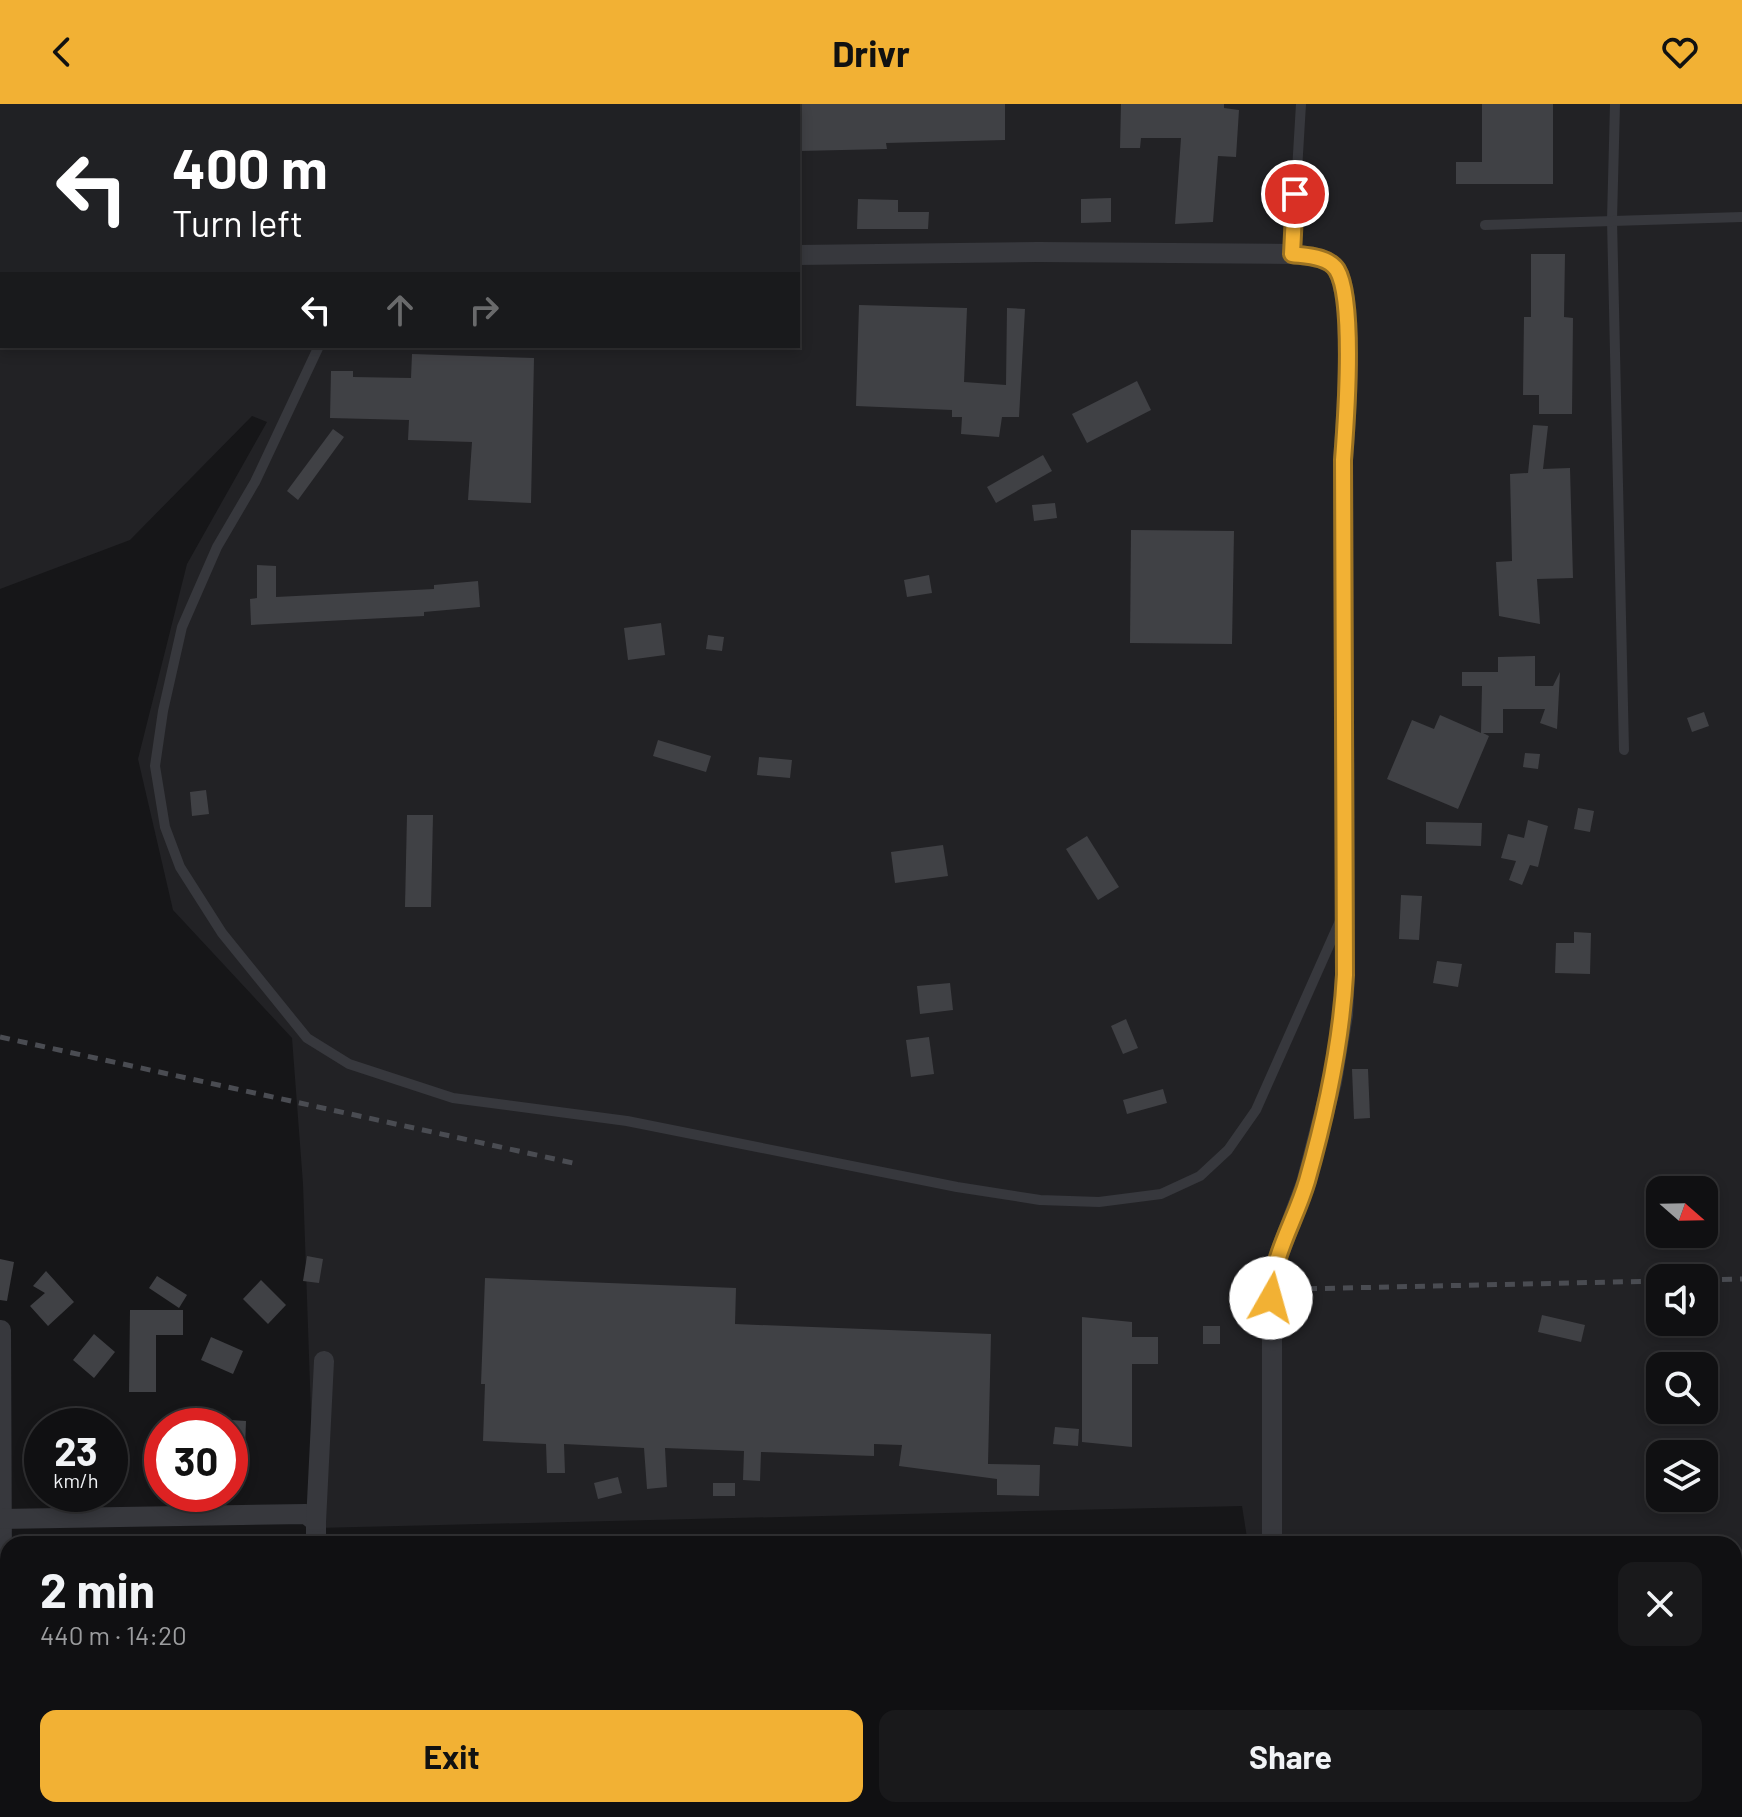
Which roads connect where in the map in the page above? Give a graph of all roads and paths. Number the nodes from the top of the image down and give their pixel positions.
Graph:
1 (1301, 104) edge
2 (1615, 104) edge
3 (1742, 217) edge
4 (1612, 220) junction
5 (1485, 225) dead end
6 (1292, 254) junction
7 (800, 255) edge
8 (318, 348) edge
9 (1624, 750) dead end
10 (1347, 904) junction
11 (1, 1330) edge
12 (324, 1361) dead end
13 (0, 1519) edge
14 (316, 1522) junction
15 (316, 1536) edge
16 (1272, 1536) edge

1 - 6 lane
2 - 4 lane
3 - 4 lane
4 - 5 lane
4 - 9 lane
6 - 7 street
6 - 10 street
8 - 10 lane
10 - 16 street
11 - 13 street
12 - 14 street
13 - 14 street
14 - 15 street

